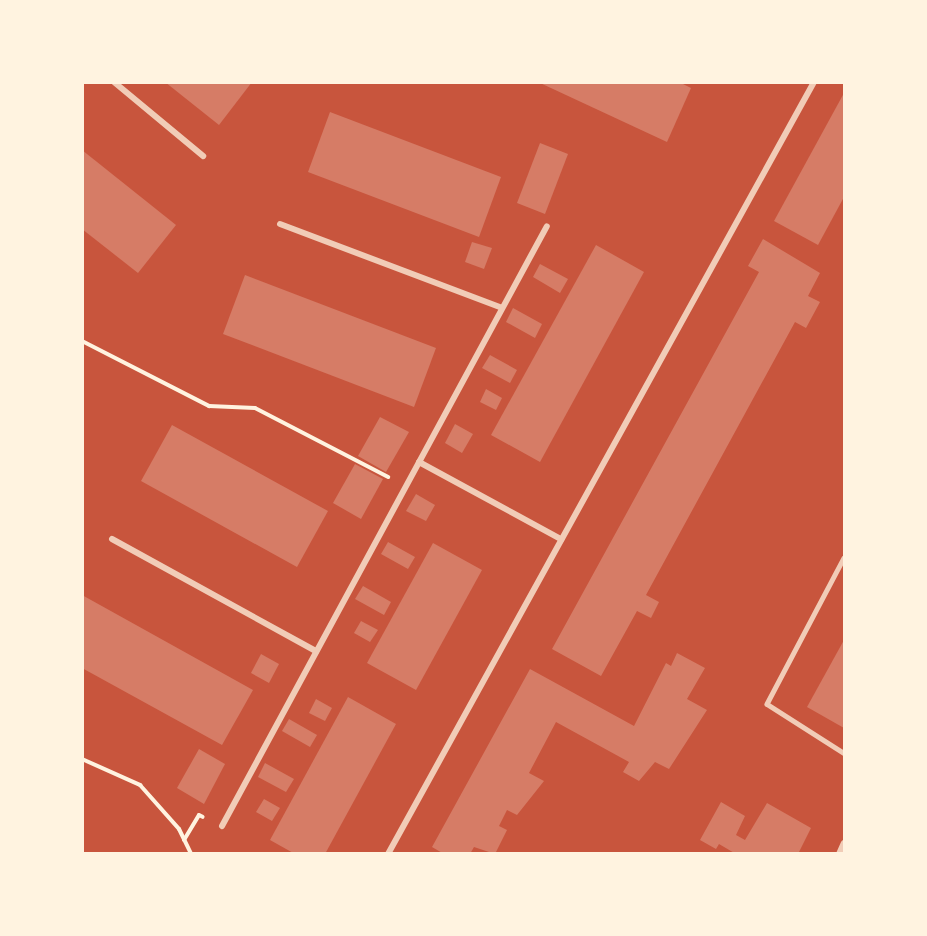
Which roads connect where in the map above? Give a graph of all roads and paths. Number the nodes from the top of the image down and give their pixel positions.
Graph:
1 (114, 82) edge
2 (814, 82) edge
3 (203, 156) dead end
4 (280, 224) dead end
5 (547, 226) dead end
6 (502, 308) junction
7 (82, 341) edge
8 (419, 462) junction
9 (405, 487) junction
10 (112, 539) dead end
11 (561, 539) junction
12 (844, 558) edge
13 (316, 651) junction
14 (844, 753) edge
15 (82, 759) edge
16 (222, 826) dead end
17 (844, 843) edge
18 (191, 854) edge
19 (388, 854) edge
20 (839, 854) edge

1 - 3 street
2 - 11 street
4 - 6 street
5 - 6 street
6 - 8 street
7 - 9 path
8 - 9 street
8 - 11 street
9 - 13 street
10 - 13 street
11 - 19 street
12 - 14 lane
13 - 16 street
15 - 18 path
17 - 20 street

